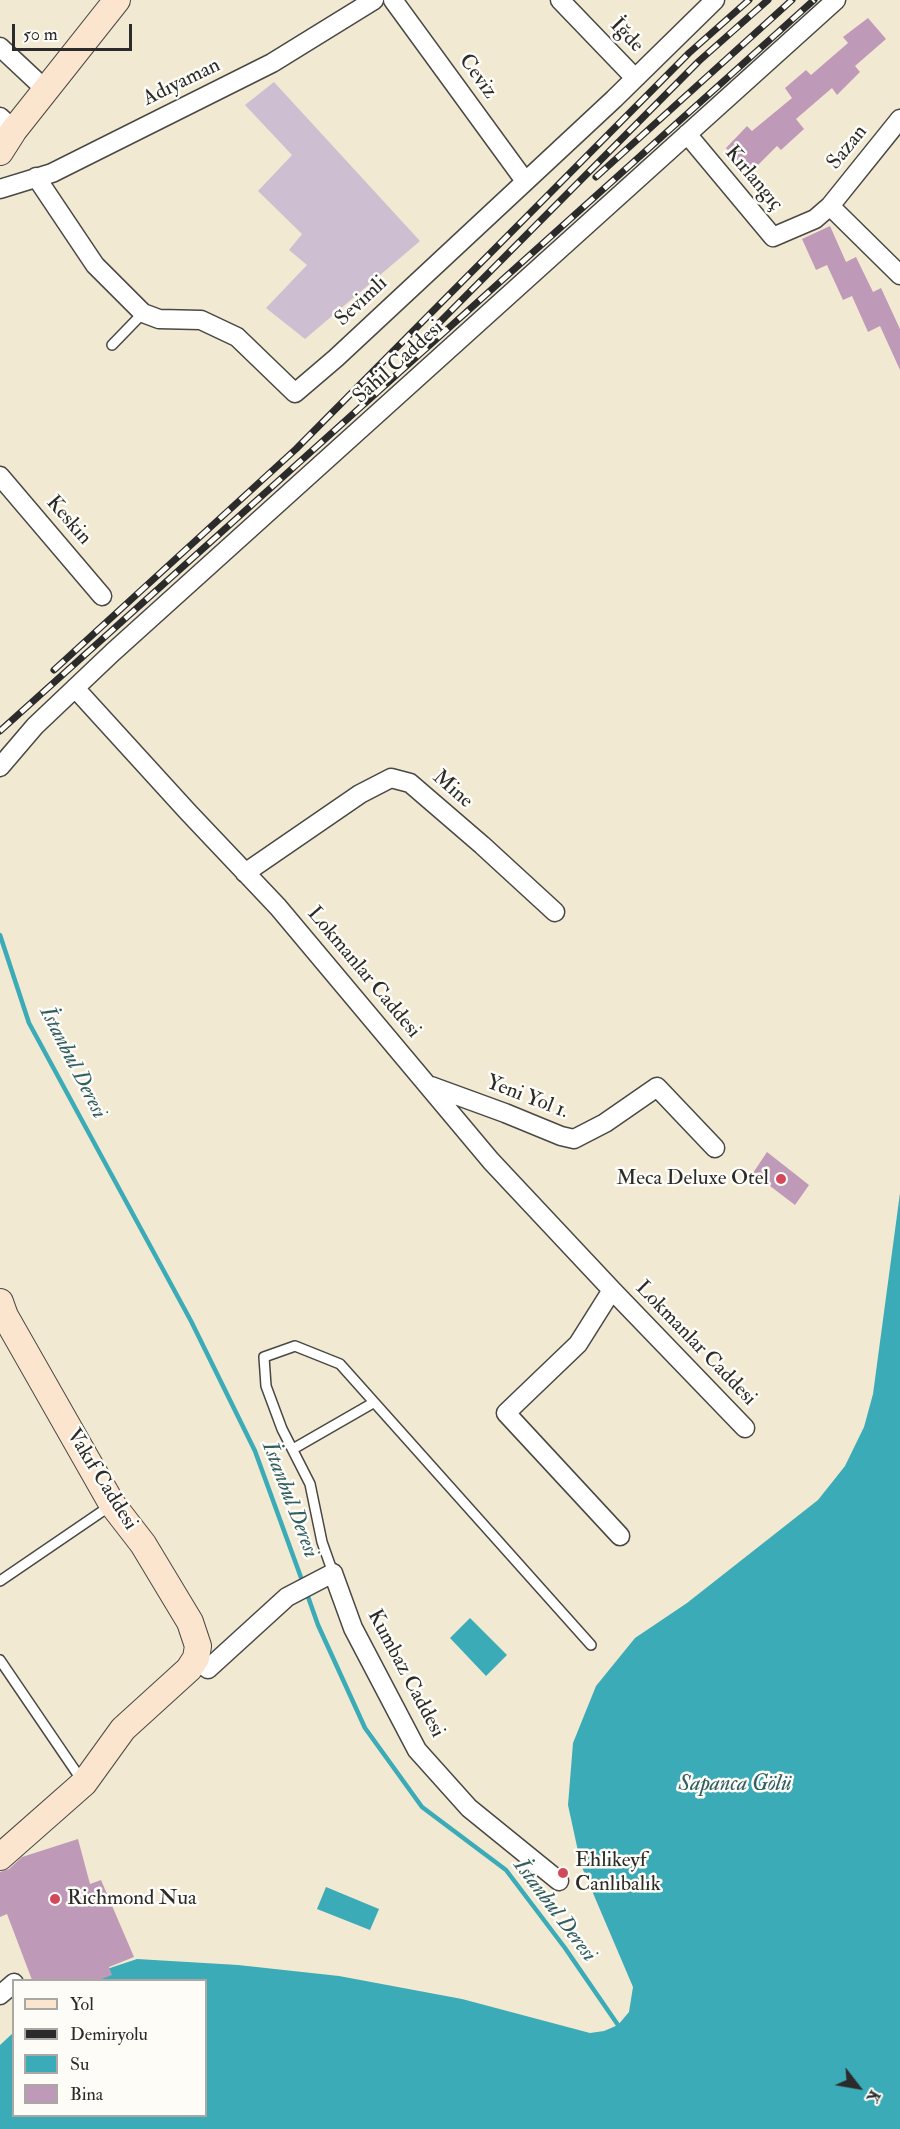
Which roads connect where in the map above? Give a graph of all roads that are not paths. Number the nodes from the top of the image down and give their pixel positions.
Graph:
1 (117, 0) edge
2 (374, 0) edge
3 (393, 0) edge
4 (560, 0) edge
5 (715, 0) edge
6 (836, 0) edge
7 (0, 47) edge
8 (635, 78) junction
9 (45, 90) junction
10 (900, 119) edge
11 (7, 123) edge
12 (687, 134) junction
13 (0, 152) edge
14 (36, 177) junction
15 (525, 181) junction
16 (0, 189) edge
17 (830, 206) junction
18 (900, 275) edge
19 (143, 313) junction
20 (112, 345) dead end
21 (0, 476) edge
22 (102, 596) dead end
23 (75, 688) junction
24 (0, 767) edge
25 (245, 873) junction
26 (555, 912) dead end
27 (429, 1086) junction
28 (715, 1148) dead end
29 (612, 1290) junction
30 (0, 1302) edge
31 (373, 1402) junction
32 (745, 1428) dead end
33 (293, 1449) junction
34 (112, 1504) junction
35 (620, 1536) dead end
36 (333, 1573) junction
37 (0, 1581) edge
38 (591, 1645) dead end
39 (196, 1658) junction
40 (0, 1660) edge
41 (84, 1783) junction
42 (0, 1857) edge
43 (558, 1881) dead end
44 (12, 1984) edge
45 (0, 1995) edge

1 - 9 street
2 - 14 street, Adıyaman
3 - 15 street, Ceviz
4 - 8 street, İğde
5 - 8 street, Sevimli
6 - 12 street, Sahil Caddesi
7 - 9 street
8 - 15 street, Sevimli
9 - 11 street
10 - 17 street, Sazan
11 - 13 street
12 - 17 street, Kırlangıç
12 - 23 street, Sahil Caddesi
14 - 16 street, Adıyaman
14 - 19 street
15 - 19 street, Sevimli
17 - 18 street
19 - 20 lane
21 - 22 street, Keskin
23 - 24 street, Sahil Caddesi
23 - 25 street, Lokmanlar Caddesi
25 - 26 street, Mine
25 - 27 street, Lokmanlar Caddesi
27 - 28 street, Yeni Yol 1.
27 - 29 street, Lokmanlar Caddesi
29 - 32 street, Lokmanlar Caddesi
29 - 35 street, Lokmanlar Caddesi
30 - 34 street, Vakıf Caddesi
31 - 33 lane
31 - 33 lane
31 - 38 lane
33 - 36 lane
34 - 37 lane
34 - 39 street, Vakıf Caddesi
36 - 39 street
36 - 43 street, Kumbaz Caddesi
39 - 41 street
40 - 41 lane
41 - 42 street
44 - 45 street

